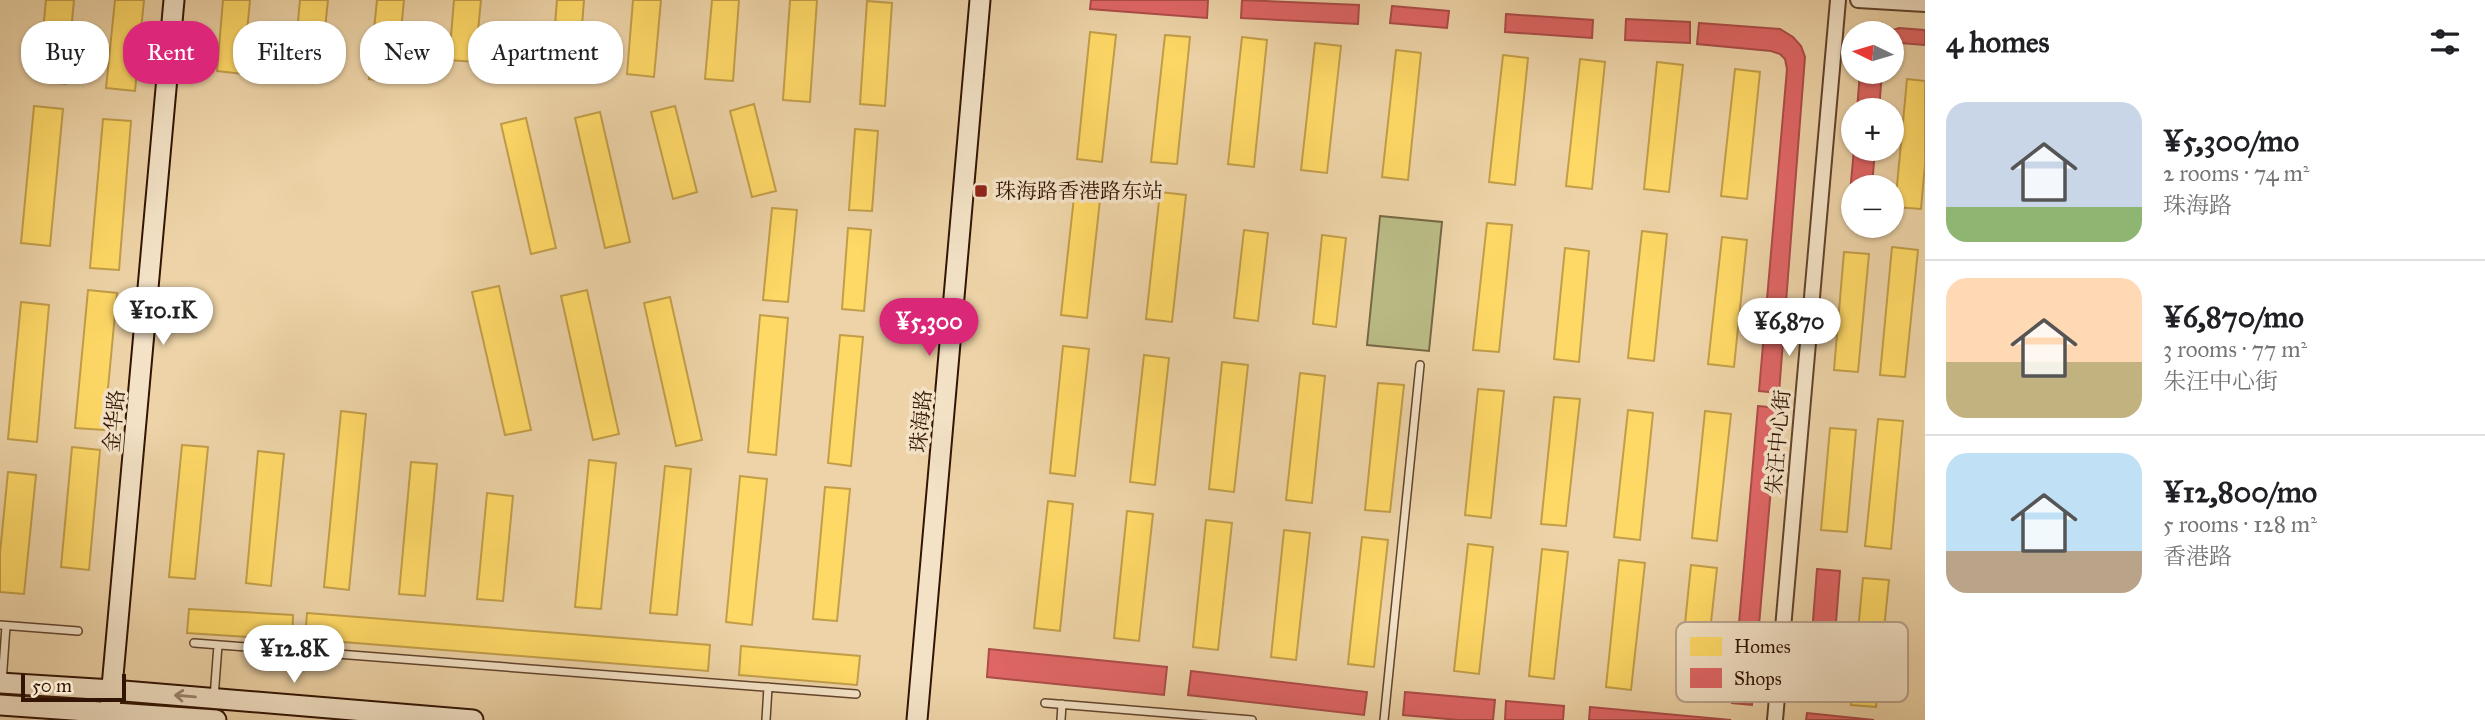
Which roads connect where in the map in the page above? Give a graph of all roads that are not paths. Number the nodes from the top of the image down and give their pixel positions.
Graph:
1 (174, 0) edge
2 (980, 0) edge
3 (1838, 0) edge
4 (1858, 0) edge
5 (1925, 4) edge
6 (1420, 365) dead end
7 (1784, 622) edge
8 (3, 625) edge
9 (78, 631) dead end
10 (194, 643) dead end
11 (218, 645) junction
12 (1, 683) edge
13 (768, 687) junction
14 (112, 690) junction
15 (856, 694) dead end
16 (214, 699) junction
17 (1777, 702) edge
18 (1045, 703) dead end
19 (1062, 704) junction
20 (0, 705) edge
21 (110, 716) edge
22 (216, 720) edge
23 (472, 720) edge
24 (766, 720) edge
25 (917, 720) edge
26 (1061, 720) edge
27 (1252, 720) edge
28 (1384, 720) edge
29 (1775, 720) edge

1 - 14 main road, 金华路
2 - 25 main road, 珠海路
3 - 7 street, 朱汪中心街
4 - 5 street
6 - 28 lane
8 - 9 lane
8 - 12 lane
10 - 11 lane
11 - 13 lane
11 - 16 lane
12 - 14 main road
13 - 15 lane
13 - 24 lane
16 -> 14 main road
14 - 21 main road, 金华路
16 - 23 main road
17 - 29 street, 朱汪中心街
18 - 19 lane
19 - 26 lane
19 - 27 lane
20 - 21 main road
21 - 22 main road

